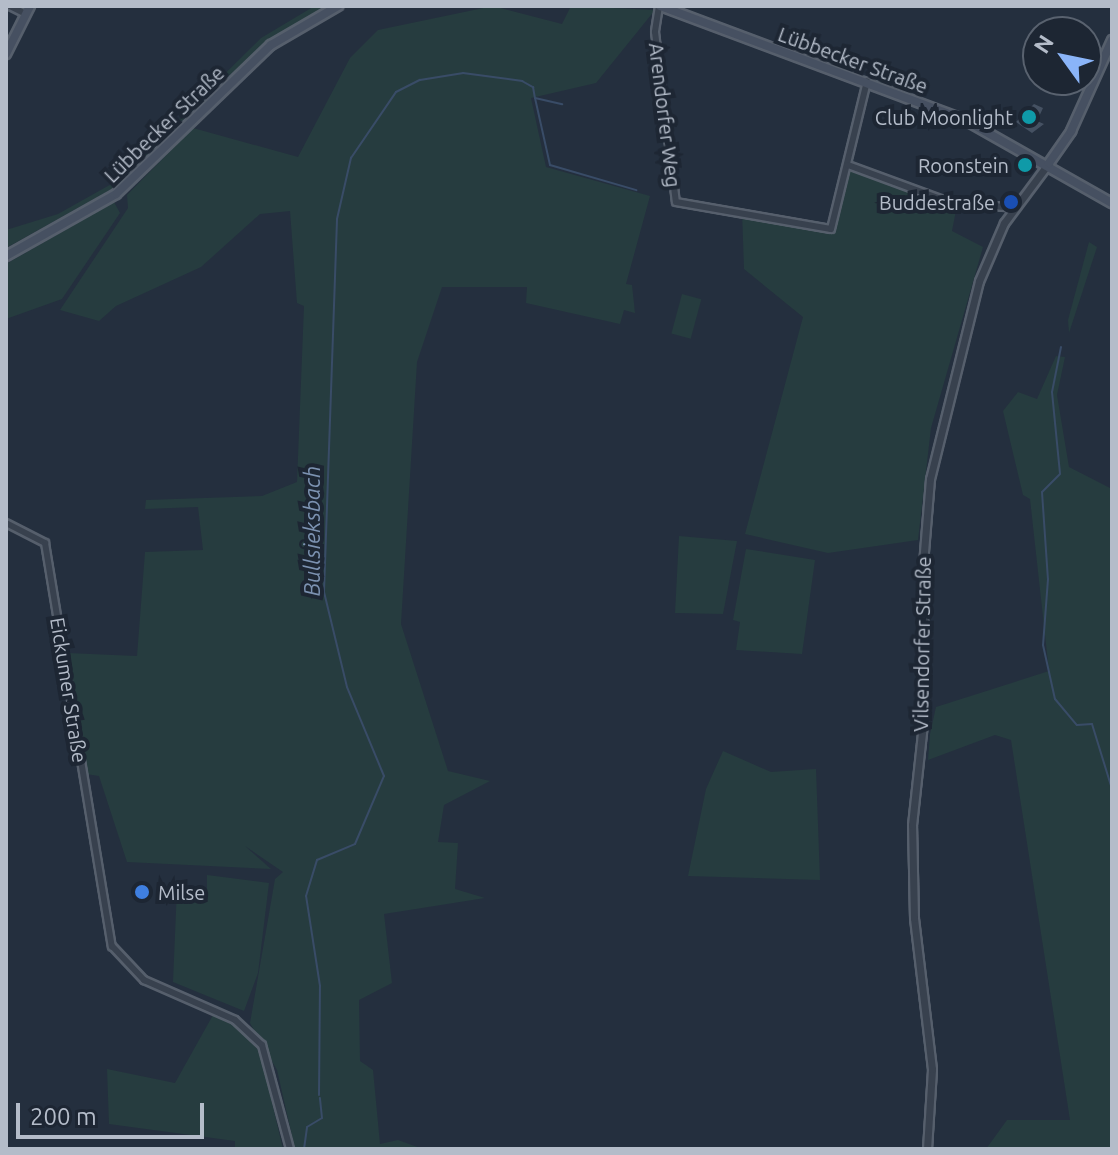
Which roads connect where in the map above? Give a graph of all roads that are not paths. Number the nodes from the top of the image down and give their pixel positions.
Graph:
1 (10, 6) edge
2 (338, 6) edge
3 (660, 6) edge
4 (28, 10) edge
5 (1112, 40) edge
6 (6, 54) edge
7 (867, 81) junction
8 (1049, 163) junction
9 (848, 165) junction
10 (1112, 203) edge
11 (1014, 208) junction
12 (6, 256) edge
13 (6, 523) edge
14 (290, 1149) edge
15 (927, 1149) edge

1 - 4 street
2 - 12 main road, Lübbecker Straße
3 - 7 main road, Lübbecker Straße
3 - 9 street, Arendorfer Weg
4 - 6 main road
5 - 8 main road
7 - 8 main road, Lübbecker Straße
7 - 9 street, Arendorfer Weg
8 - 10 main road, Lübbecker Straße
8 - 11 street, Vilsendorfer Straße
9 - 11 street
11 - 15 street, Vilsendorfer Straße
13 - 14 street, Eickumer Straße

